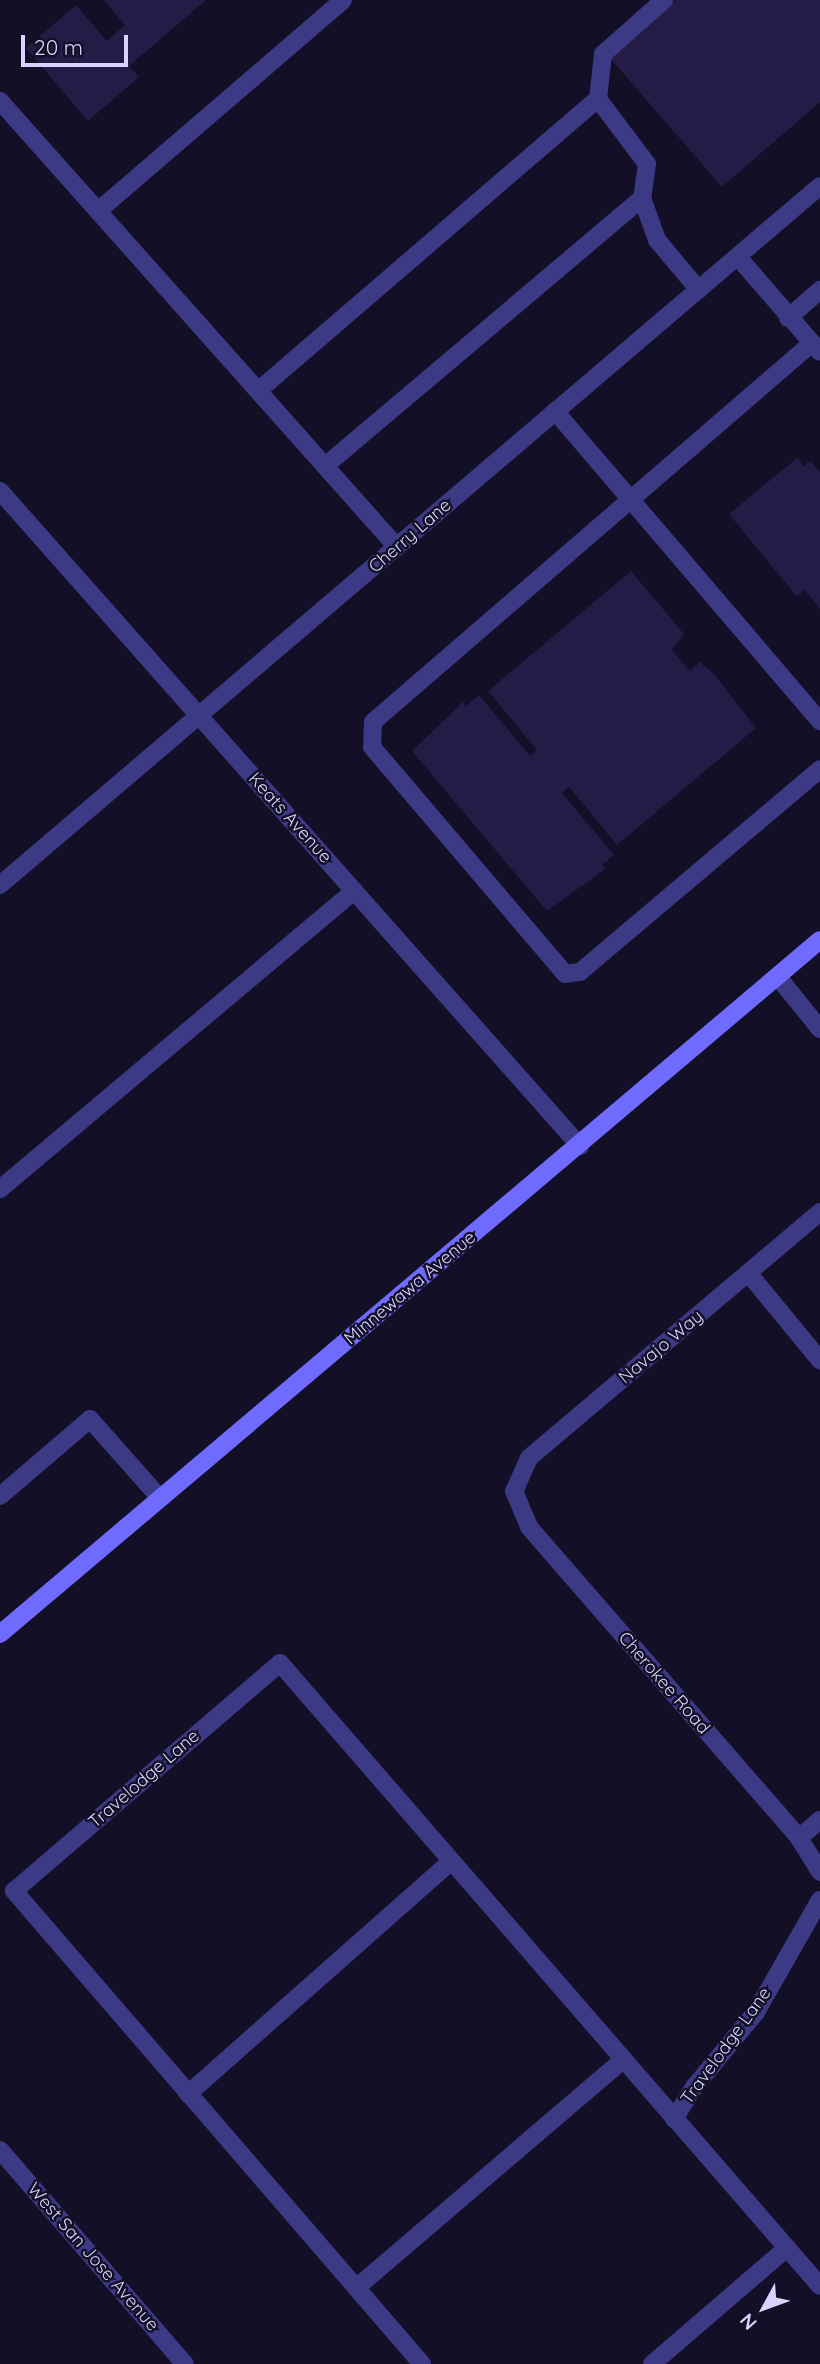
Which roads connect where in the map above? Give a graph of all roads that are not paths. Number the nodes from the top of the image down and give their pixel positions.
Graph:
1 (344, 0) edge
2 (664, 0) edge
3 (598, 99) junction
4 (0, 101) edge
5 (820, 186) edge
6 (642, 198) junction
7 (98, 211) junction
8 (738, 257) junction
9 (699, 290) junction
10 (820, 290) edge
11 (788, 318) junction
12 (816, 348) edge
13 (258, 391) junction
14 (555, 411) junction
15 (325, 466) junction
16 (0, 491) edge
17 (634, 498) junction
18 (397, 547) junction
19 (199, 716) junction
20 (820, 720) edge
21 (820, 769) edge
22 (0, 885) edge
23 (354, 891) junction
24 (820, 940) edge
25 (778, 977) junction
26 (820, 1029) edge
27 (580, 1146) junction
28 (0, 1189) edge
29 (820, 1212) edge
30 (749, 1274) junction
31 (820, 1360) edge
32 (514, 1491) joint
33 (0, 1496) edge
34 (160, 1498) junction
35 (0, 1634) edge
36 (820, 1820) edge
37 (799, 1838) junction
38 (450, 1861) junction
39 (820, 1872) edge
40 (820, 1900) edge
41 (622, 2061) junction
42 (188, 2094) junction
43 (674, 2119) junction
44 (0, 2150) edge
45 (787, 2248) junction
46 (820, 2286) edge
47 (356, 2288) junction
48 (186, 2364) edge
49 (422, 2364) edge
50 (652, 2364) edge

1 - 7 street
2 - 3 street
3 - 6 street
3 - 13 street
4 - 7 street
5 - 8 street, Cherry Lane
6 - 9 street
6 - 15 street
7 - 13 street
8 - 9 street, Cherry Lane
8 - 11 street
9 - 14 street, Cherry Lane
10 - 11 street
11 - 12 street
12 - 17 street
13 - 15 street
14 - 17 street
14 - 18 street, Cherry Lane
15 - 18 street
16 - 19 street, Keats Avenue
17 - 20 street
17 - 21 street
18 - 19 street, Cherry Lane
19 - 22 street, Cherry Lane
19 - 23 street, Keats Avenue
23 - 27 street, Keats Avenue
23 - 28 street
24 - 25 main road, Minnewawa Avenue
25 - 26 street
25 - 27 main road, Minnewawa Avenue
27 - 34 main road, Minnewawa Avenue
29 - 30 street, Navajo Way
30 - 31 street
30 - 32 street, Navajo Way
32 - 37 street, Cherokee Road
33 - 34 street
34 - 35 main road, Minnewawa Avenue
36 - 37 street
37 - 39 street, Cherokee Road
38 - 41 street, Travelodge Lane
38 - 42 street
38 - 42 street, Travelodge Lane
40 - 43 street, Travelodge Lane
41 - 43 street, Travelodge Lane
41 - 47 street
42 - 47 street, Travelodge Lane
43 - 45 street, Travelodge Lane
44 - 48 street, West San Jose Avenue
45 - 46 street, Travelodge Lane
45 - 50 street
47 - 49 street, Travelodge Lane

